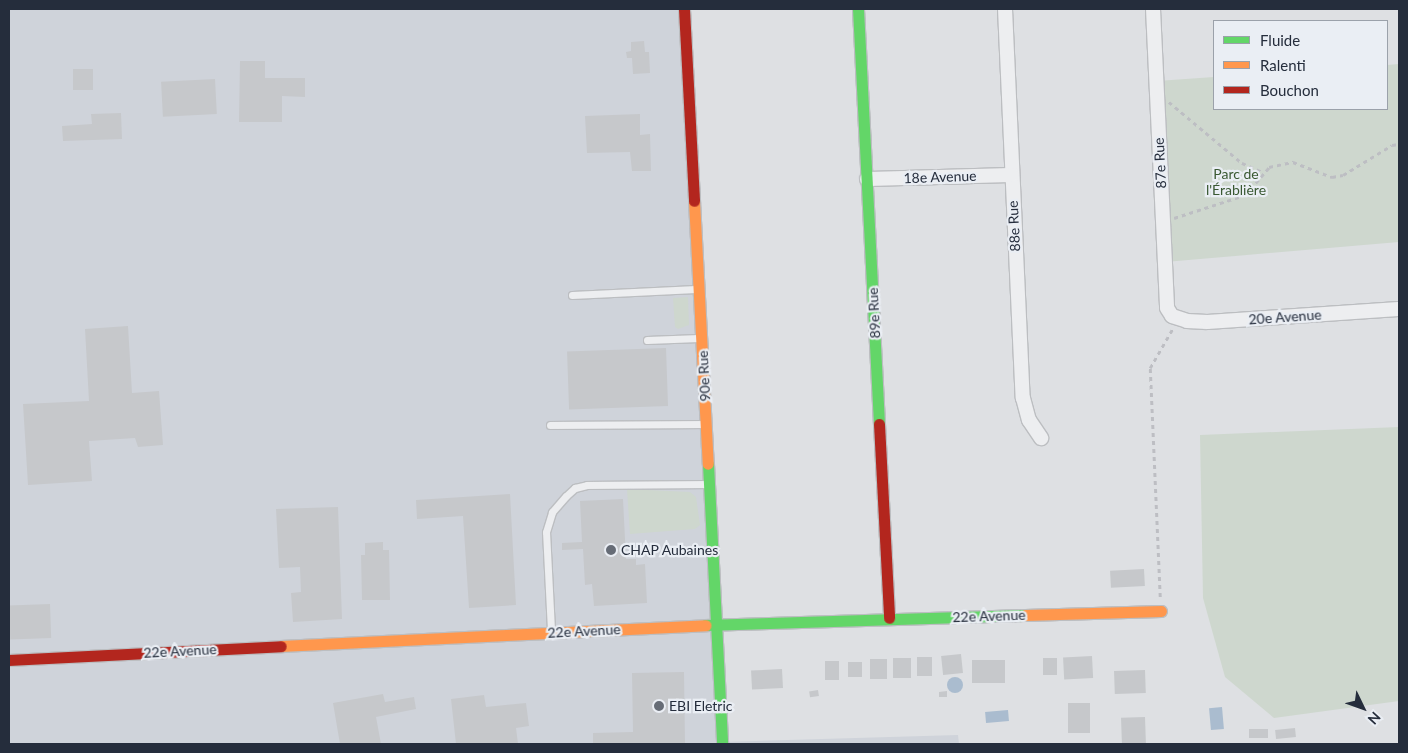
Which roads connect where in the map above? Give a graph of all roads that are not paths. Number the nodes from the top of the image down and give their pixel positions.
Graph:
1 (684, 9) edge
2 (858, 9) edge
3 (1005, 9) edge
4 (1153, 9) edge
5 (1012, 175) junction
6 (868, 180) junction
7 (699, 289) junction
8 (572, 295) dead end
9 (1399, 309) edge
10 (1175, 317) joint
11 (702, 338) junction
12 (647, 340) dead end
13 (706, 424) junction
14 (550, 425) dead end
15 (1041, 438) dead end
16 (710, 484) junction
17 (1160, 611) road end
18 (889, 618) junction
19 (717, 624) junction
20 (552, 633) junction
21 (9, 660) edge
22 (722, 744) edge

1 - 7 street, 90e Rue
2 - 6 street, 89e Rue
3 - 5 street, 88e Rue
4 - 10 street, 87e Rue
5 - 6 street, 18e Avenue
5 - 15 street, 88e Rue
6 - 18 street, 89e Rue
7 - 8 lane
7 - 11 street, 90e Rue
9 - 10 street, 20e Avenue
11 - 12 lane
11 - 13 street, 90e Rue
13 - 14 lane
13 - 16 street, 90e Rue
16 - 19 street, 90e Rue
16 - 20 lane
17 - 18 street, 22e Avenue
18 - 19 street, 22e Avenue
19 - 20 street, 22e Avenue
19 - 22 street, 90e Rue
20 - 21 street, 22e Avenue

